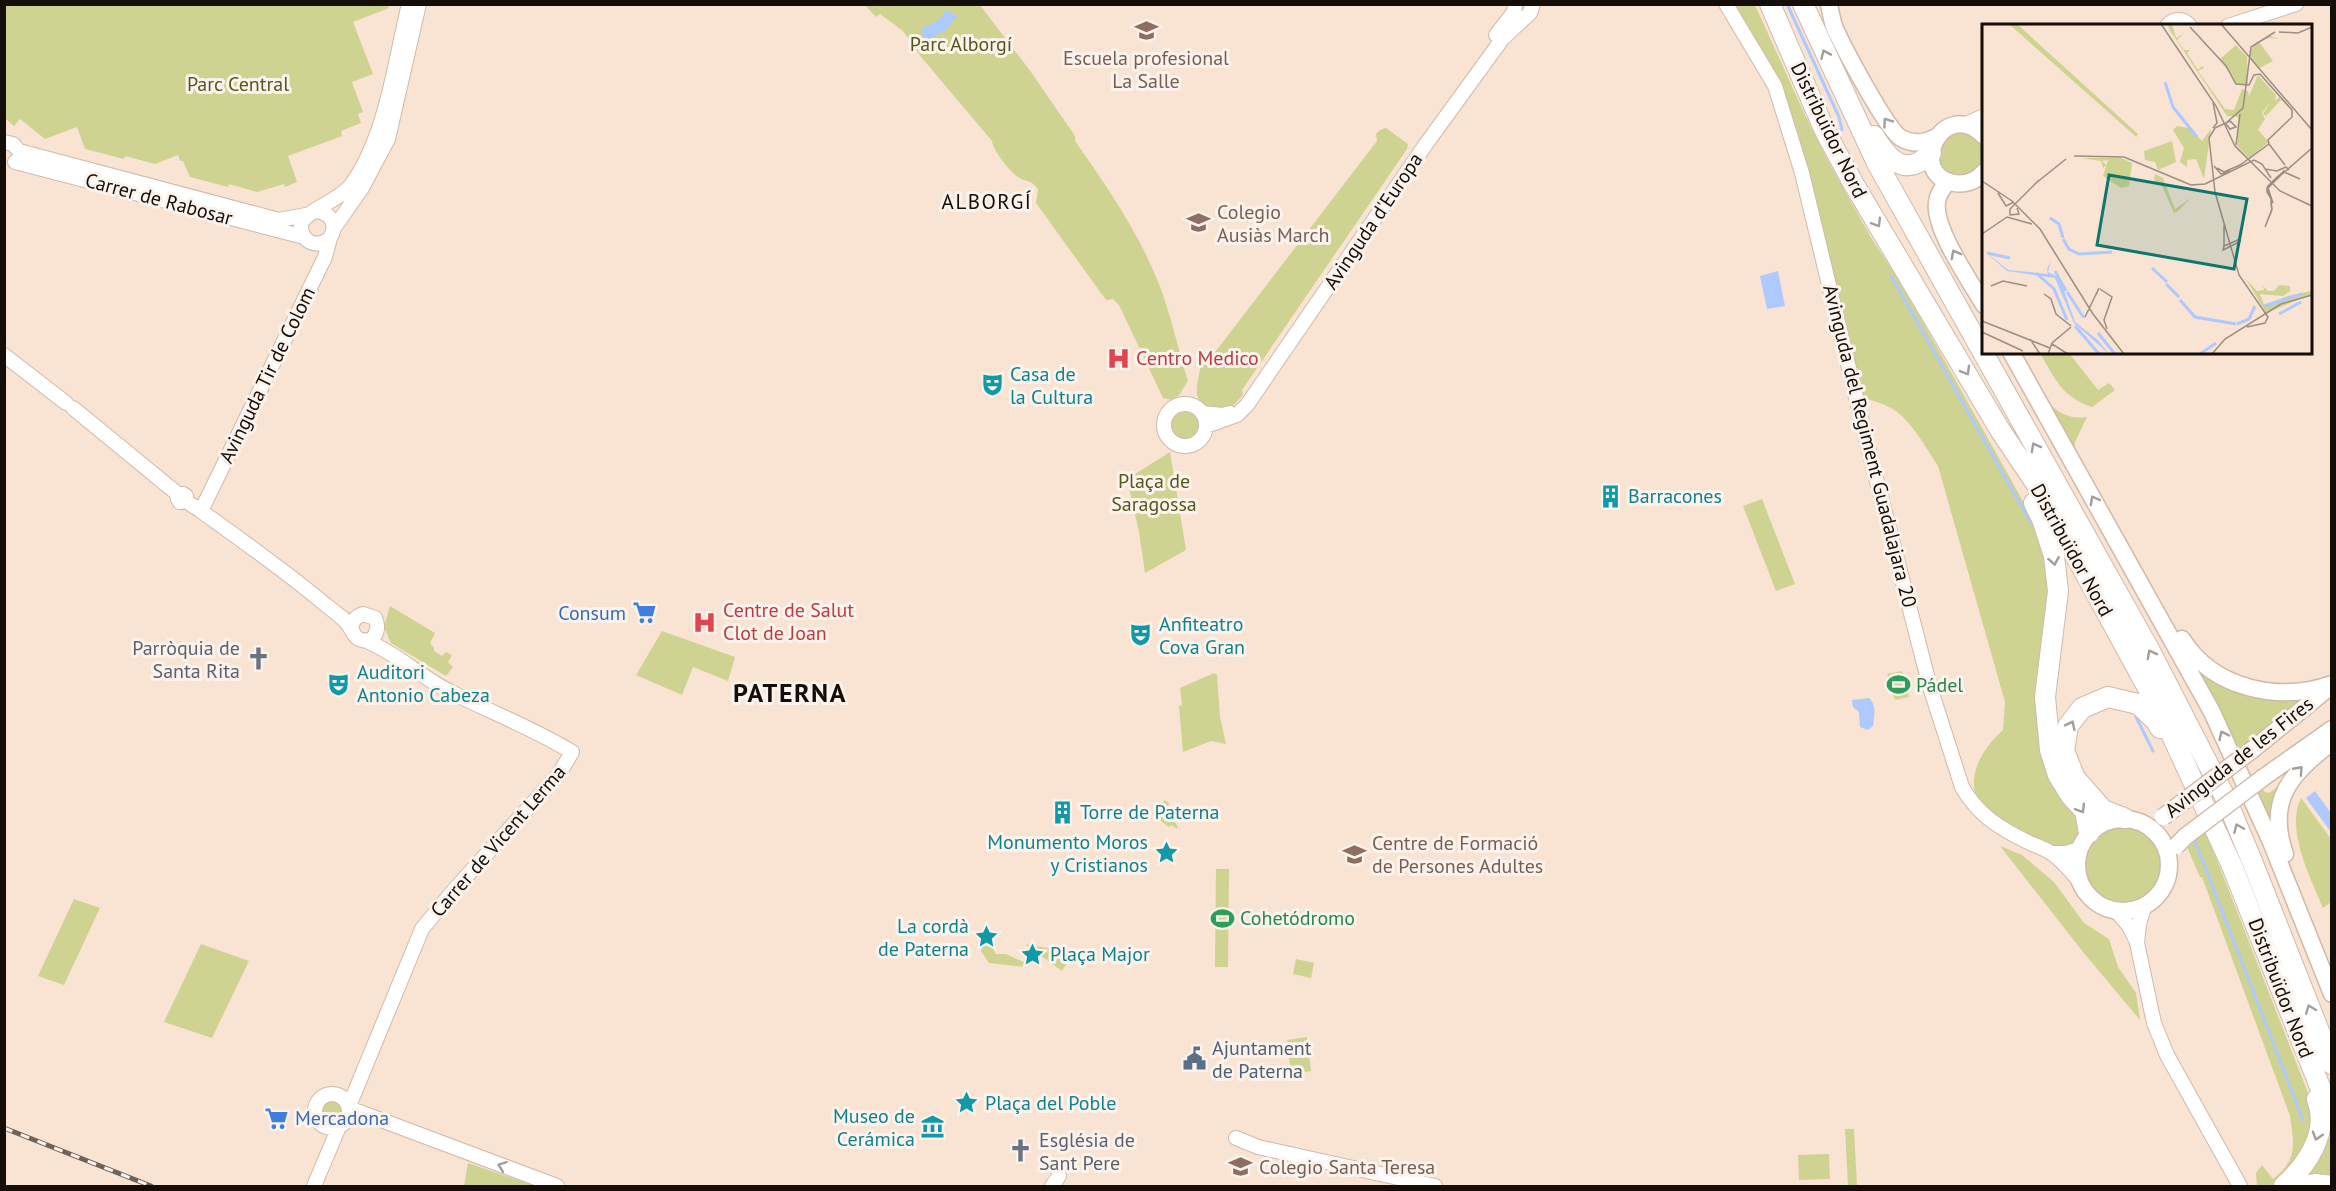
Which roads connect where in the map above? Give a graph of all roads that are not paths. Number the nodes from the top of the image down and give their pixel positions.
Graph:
1 (409, 4) edge
2 (419, 4) edge
3 (1515, 4) edge
4 (1533, 4) edge
5 (1726, 4) edge
6 (1763, 4) edge
7 (1770, 4) edge
8 (1803, 4) edge
9 (1829, 4) edge
10 (2296, 4) edge
11 (2169, 24) edge
12 (2188, 24) edge
13 (2234, 24) edge
14 (1801, 78) junction
15 (1848, 104) junction
16 (1982, 116) edge
17 (1964, 125) junction
18 (1982, 135) edge
19 (5, 143) edge
20 (1934, 145) junction
21 (13, 159) edge
22 (1982, 173) edge
23 (1948, 181) junction
24 (311, 213) junction
25 (332, 233) junction
26 (304, 237) junction
27 (1982, 303) edge
28 (1982, 351) edge
29 (1984, 354) edge
30 (2011, 354) edge
31 (4, 355) edge
32 (2000, 430) junction
33 (201, 511) junction
34 (2123, 551) junction
35 (354, 622) junction
36 (378, 631) junction
37 (367, 641) junction
38 (386, 649) junction
39 (2331, 685) edge
40 (2331, 729) edge
41 (2331, 742) edge
42 (2208, 812) junction
43 (2124, 819) junction
44 (2146, 824) junction
45 (2084, 841) junction
46 (2173, 851) junction
47 (2051, 853) junction
48 (2079, 881) junction
49 (2144, 907) junction
50 (2116, 912) junction
51 (2304, 924) junction
52 (2137, 943) junction
53 (2331, 994) edge
54 (2301, 1039) junction
55 (2331, 1064) edge
56 (359, 1080) junction
57 (339, 1094) junction
58 (349, 1107) junction
59 (2331, 1117) edge
60 (321, 1125) junction
61 (339, 1127) junction
62 (1236, 1138) dead end
63 (326, 1159) junction
64 (314, 1186) edge
65 (556, 1186) edge
66 (1435, 1186) edge
67 (2240, 1186) edge
68 (2284, 1186) edge
69 (2304, 1186) edge
70 (2331, 1186) edge

1 - 24 street
2 - 25 street, Avinguda Tir de Colom
3 - 4 street, Avinguda d'Europa
5 - 47 street, Avinguda del Regiment Guadalajara 20
6 - 14 highway
7 - 14 highway, Distribuïdor Nord
15 -> 8 highway, Distribuïdor Nord
20 -> 9 main road
10 - 13 street
11 - 12 street
14 -> 32 highway, Distribuïdor Nord
15 - 20 highway
28 -> 15 highway, Distribuïdor Nord
16 - 17 street
17 - 18 main road
17 - 20 main road
19 - 21 street
20 - 23 main road
21 - 24 street, Carrer de Rabosar
21 - 26 street, Carrer de Rabosar
22 - 23 main road
27 -> 23 main road
24 - 25 street
24 - 26 street
25 - 26 street
25 - 33 street, Avinguda Tir de Colom
55 -> 29 highway, Distribuïdor Nord
34 -> 30 main road
31 - 33 street
32 - 42 highway, Distribuïdor Nord
32 -> 45 highway
33 - 35 street
34 - 39 main road
51 -> 34 main road
35 - 36 street
35 - 37 street
36 - 37 street
36 - 38 street
37 - 38 street
38 - 56 street, Carrer de Vicent Lerma
39 - 44 main road, Avinguda de les Fires, bridge
40 - 46 main road, Avinguda de les Fires, bridge
51 -> 41 main road
43 -> 42 highway
42 - 54 highway, Distribuïdor Nord
43 - 44 main road
43 - 45 main road
44 - 46 main road
45 - 47 street
45 - 48 main road
46 - 49 main road
47 - 48 street, Avinguda del Regiment Guadalajara 20
48 - 50 main road
49 - 50 main road
49 - 52 street
50 - 52 street
51 - 53 main road
52 - 67 street
54 - 59 highway, Distribuïdor Nord
54 -> 68 highway
56 - 57 street
56 - 58 street, Carrer de Vicent Lerma
57 - 58 street
57 - 60 street
58 - 61 street
65 -> 58 street
60 - 61 street
60 - 63 street
61 - 63 street
62 - 66 street
63 - 64 street
69 - 70 highway

